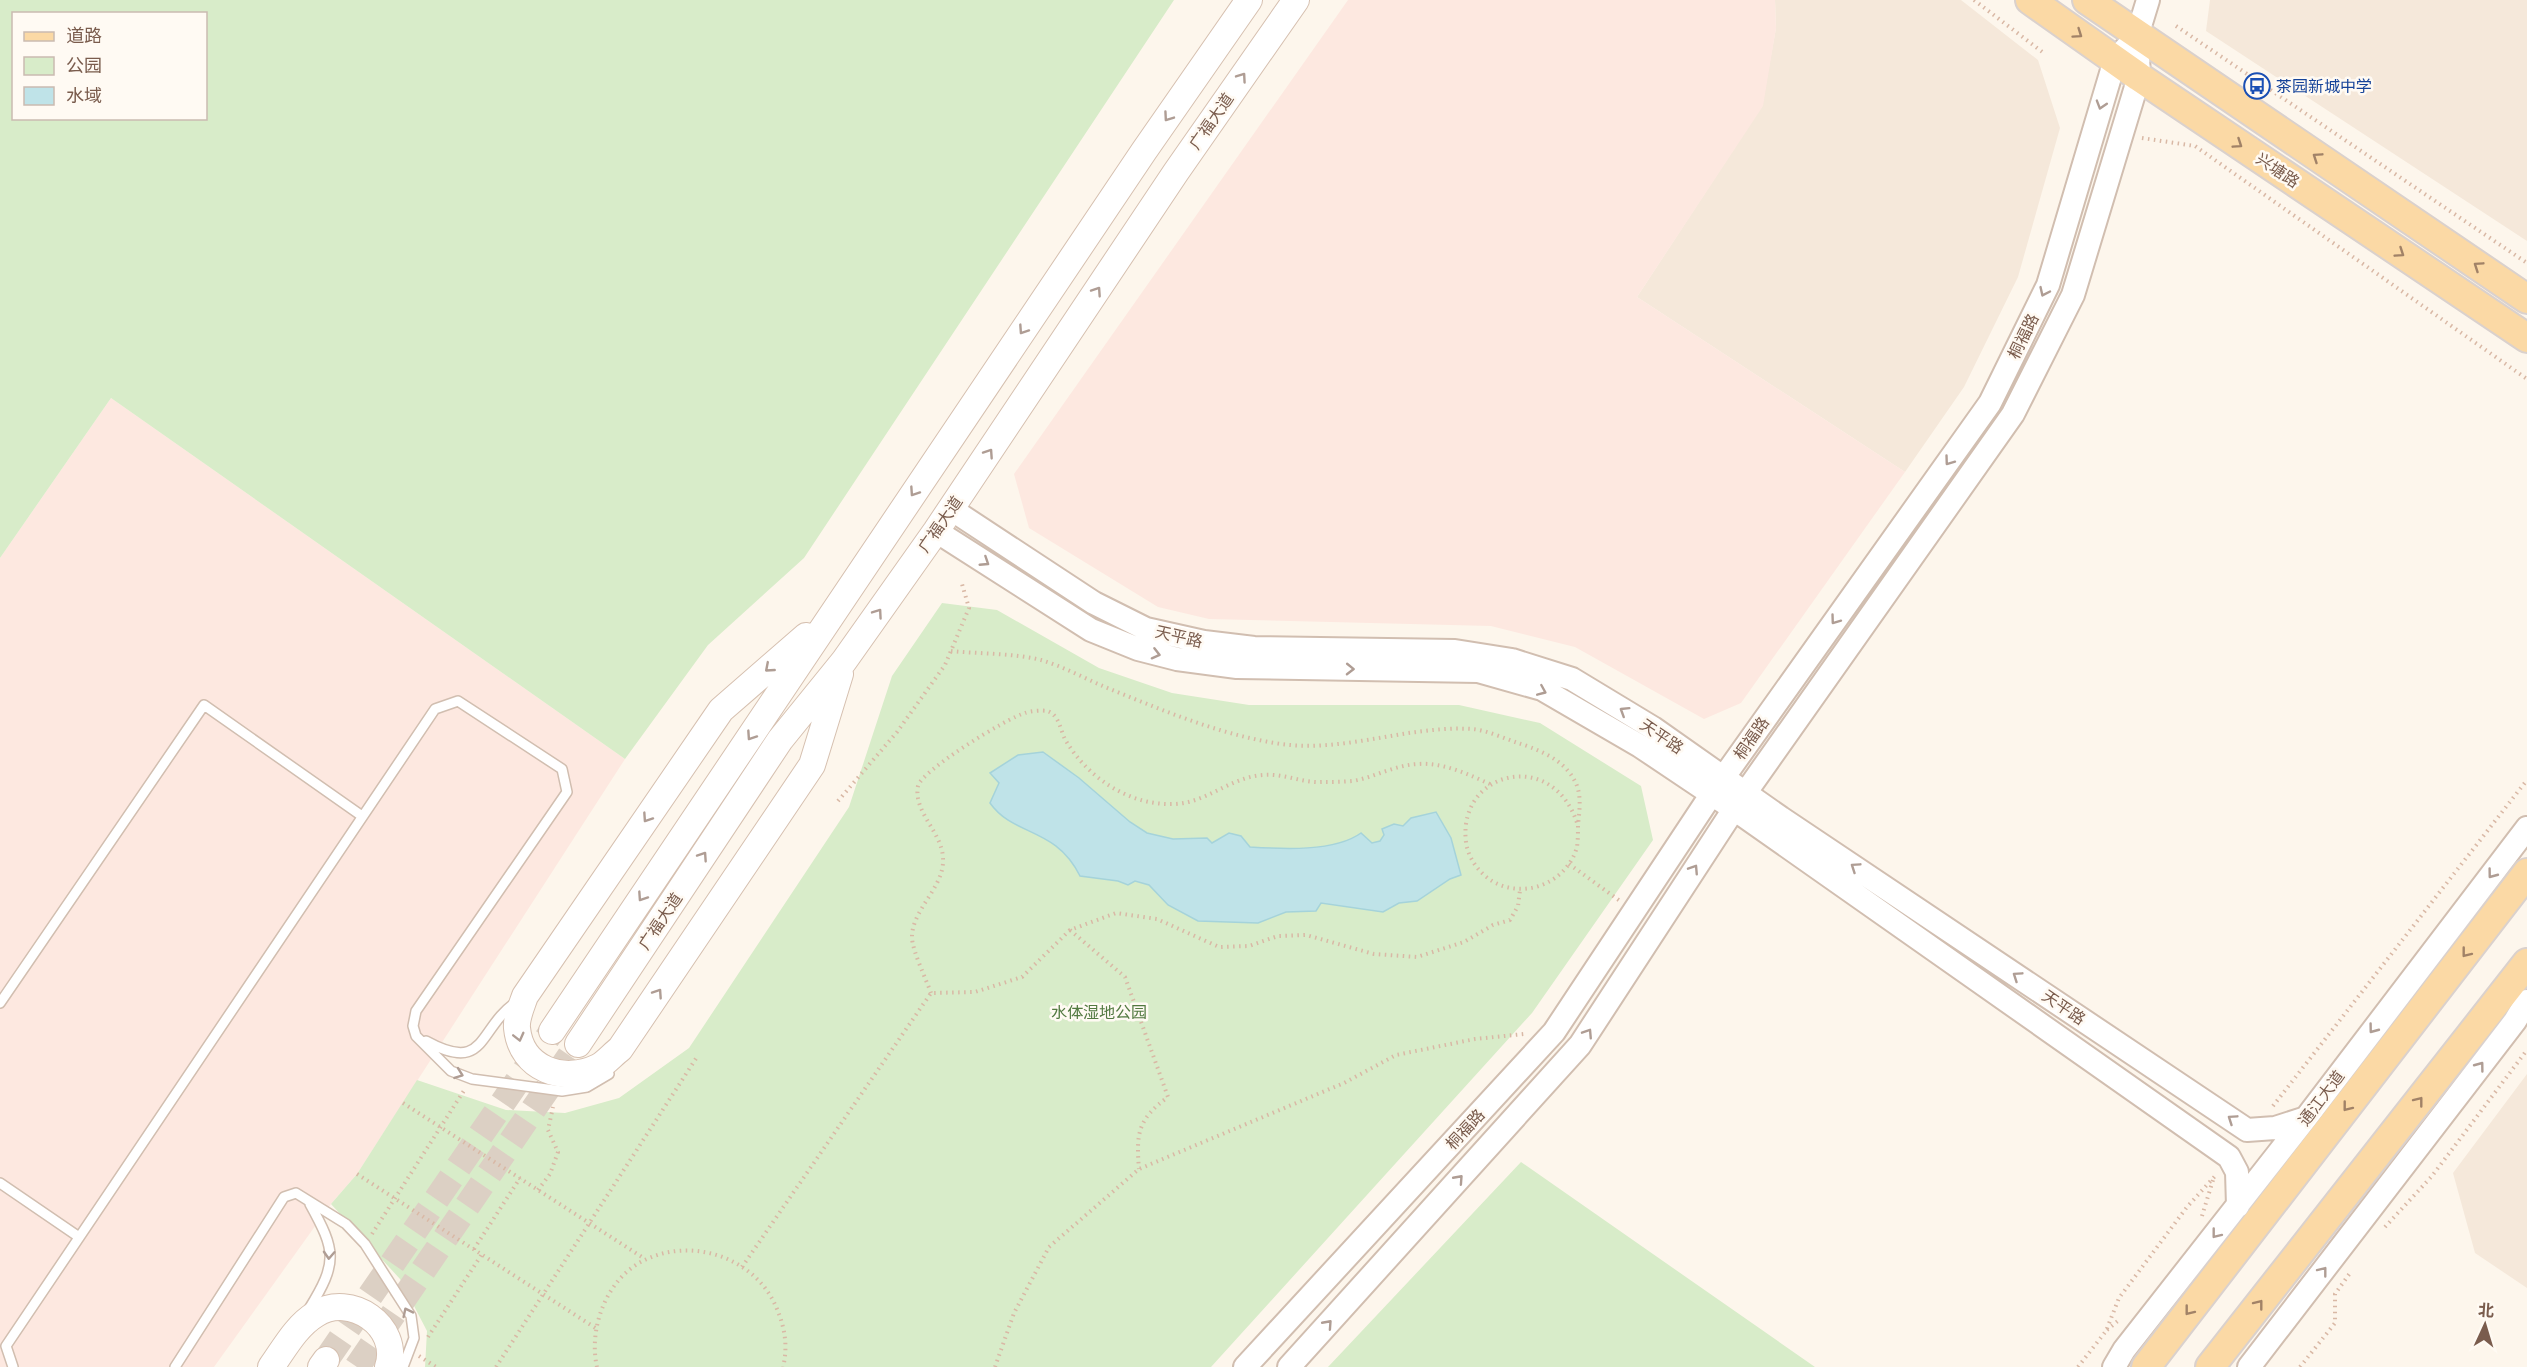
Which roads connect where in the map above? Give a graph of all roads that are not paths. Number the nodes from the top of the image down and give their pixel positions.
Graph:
1 (1249, 0) edge
2 (1296, 0) edge
3 (2030, 0) edge
4 (2087, 0) edge
5 (2148, 0) edge
6 (2137, 36) junction
7 (2115, 60) junction
8 (2139, 77) junction
9 (2527, 299) edge
10 (2527, 338) edge
11 (951, 509) junction
12 (936, 531) junction
13 (829, 616) junction
14 (844, 661) junction
15 (1717, 787) junction
16 (1740, 801) junction
17 (362, 816) junction
18 (2527, 828) edge
19 (2527, 873) edge
20 (2527, 963) edge
21 (525, 996) junction
22 (2527, 1001) edge
23 (0, 1003) edge
24 (552, 1031) tunnel mouth
25 (416, 1036) junction
26 (578, 1044) tunnel mouth
27 (620, 1049) junction
28 (2306, 1118) junction
29 (0, 1183) edge
30 (309, 1202) junction
31 (2238, 1206) junction
32 (79, 1237) junction
33 (296, 1331) junction
34 (13, 1367) edge
35 (175, 1367) edge
36 (271, 1367) edge
37 (388, 1367) edge
38 (403, 1367) edge
39 (1245, 1367) edge
40 (1289, 1367) edge
41 (2115, 1367) edge
42 (2146, 1367) edge
43 (2210, 1367) edge
44 (2249, 1367) edge

1 -> 13 main road, 广福大道
11 -> 2 main road, 广福大道
3 -> 7 main road, 兴塘路
4 - 6 main road, 兴塘路
5 - 6 street, 桐福路
6 - 7 street, 桐福路
6 - 8 street, 桐福路
9 -> 6 main road, 兴塘路
7 - 8 main road, 兴塘路
7 -> 15 street, 桐福路
8 -> 10 main road, 兴塘路
8 - 16 street, 桐福路
11 - 12 main road, 广福大道
15 -> 11 street, 天平路
14 -> 12 main road, 广福大道
12 -> 15 street, 天平路
13 -> 21 main road
13 -> 24 main road, 广福大道
26 -> 14 main road, 广福大道
27 -> 14 main road
15 - 16 street, 天平路
15 - 39 street, 桐福路
28 -> 16 street, 天平路
16 - 31 street, 天平路
40 -> 16 street, 桐福路
17 - 23 lane
17 - 25 lane
17 - 32 lane
18 -> 28 street, 通江大道
19 -> 42 main road, 通江大道
43 -> 20 main road
21 - 25 lane
21 -> 27 main road
44 -> 22 street
25 -> 27 lane
28 - 31 street, 通江大道
29 - 32 lane
30 -> 33 lane
30 - 35 lane
38 -> 30 lane
31 -> 41 street, 通江大道
32 - 34 lane
33 - 36 main road
33 - 37 main road

